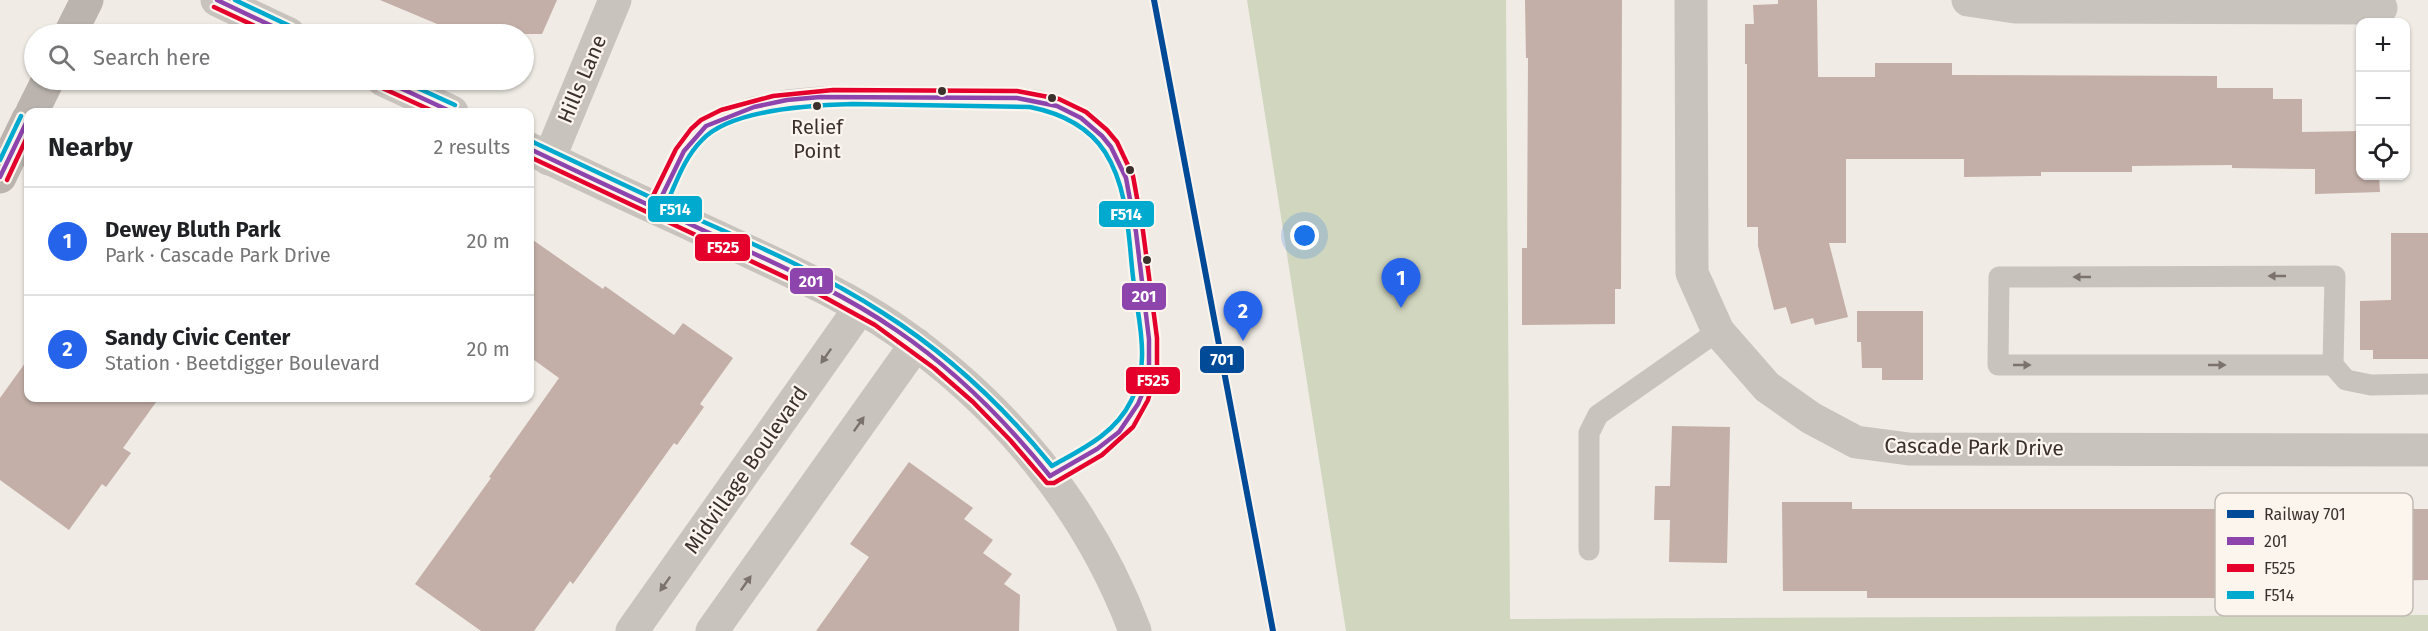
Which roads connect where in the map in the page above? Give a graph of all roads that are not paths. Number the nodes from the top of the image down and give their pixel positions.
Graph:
1 (87, 0) edge
2 (216, 0) edge
3 (615, 0) edge
4 (1691, 0) edge
5 (1968, 0) edge
6 (2083, 4) edge
7 (2381, 8) dead end
8 (75, 24) edge
9 (268, 24) edge
10 (43, 90) edge
11 (405, 90) edge
12 (34, 108) edge
13 (443, 108) edge
14 (24, 127) edge
15 (539, 154) edge
16 (0, 177) edge
17 (656, 208) junction
18 (860, 308) junction
19 (1718, 331) junction
20 (916, 344) junction
21 (2333, 365) junction
22 (2428, 384) edge
23 (2428, 450) edge
24 (1050, 476) junction
25 (1589, 550) dead end
26 (632, 631) edge
27 (712, 631) edge
28 (1135, 631) edge

1 - 8 main road
2 - 9 street
3 - 15 street, Hills Lane
4 - 19 street, Cascade Park Drive
5 - 6 street
6 - 7 street
10 - 12 main road
11 - 13 street
14 - 16 main road
15 - 17 street
17 - 18 street
17 - 24 lane
18 - 20 street
18 -> 26 street, Midvillage Boulevard
19 - 23 street, Cascade Park Drive
19 - 25 lane
20 - 24 street
27 -> 20 street
21 -> 21 lane
21 - 22 lane
24 - 28 street

